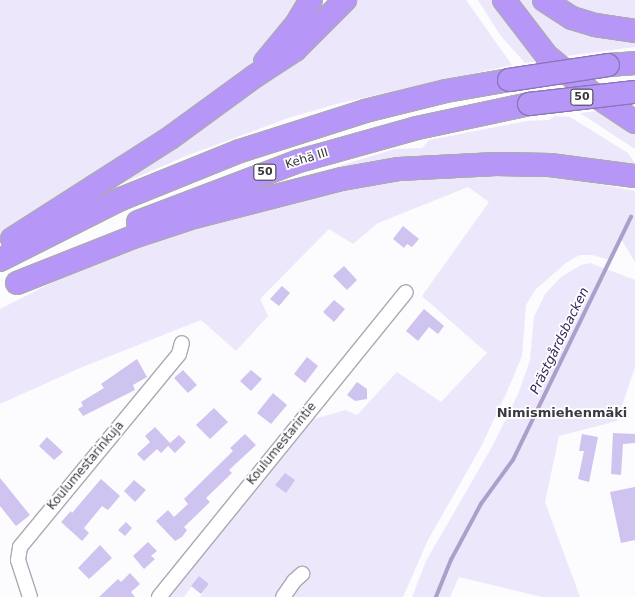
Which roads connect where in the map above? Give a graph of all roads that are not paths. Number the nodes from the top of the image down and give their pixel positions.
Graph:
1 (311, 0) edge
2 (345, 0) edge
3 (504, 0) edge
4 (544, 0) edge
5 (635, 30) edge
6 (635, 62) edge
7 (255, 76) junction
8 (635, 92) edge
9 (635, 122) edge
10 (634, 176) edge
11 (0, 246) edge
12 (0, 260) edge
13 (8, 287) edge
14 (406, 292) dead end
15 (182, 343) dead end
16 (302, 574) dead end
17 (30, 597) edge
18 (159, 597) edge
19 (283, 597) edge

1 - 7 highway
2 - 7 highway
3 - 9 highway
4 - 5 highway
6 - 12 highway, 50, bridge
7 - 11 highway
8 - 13 highway, Kehä III / 50, bridge
10 - 13 highway
14 - 18 street, Koulumestarintie
15 - 17 street, Koulumestarinkuja
16 - 19 street

